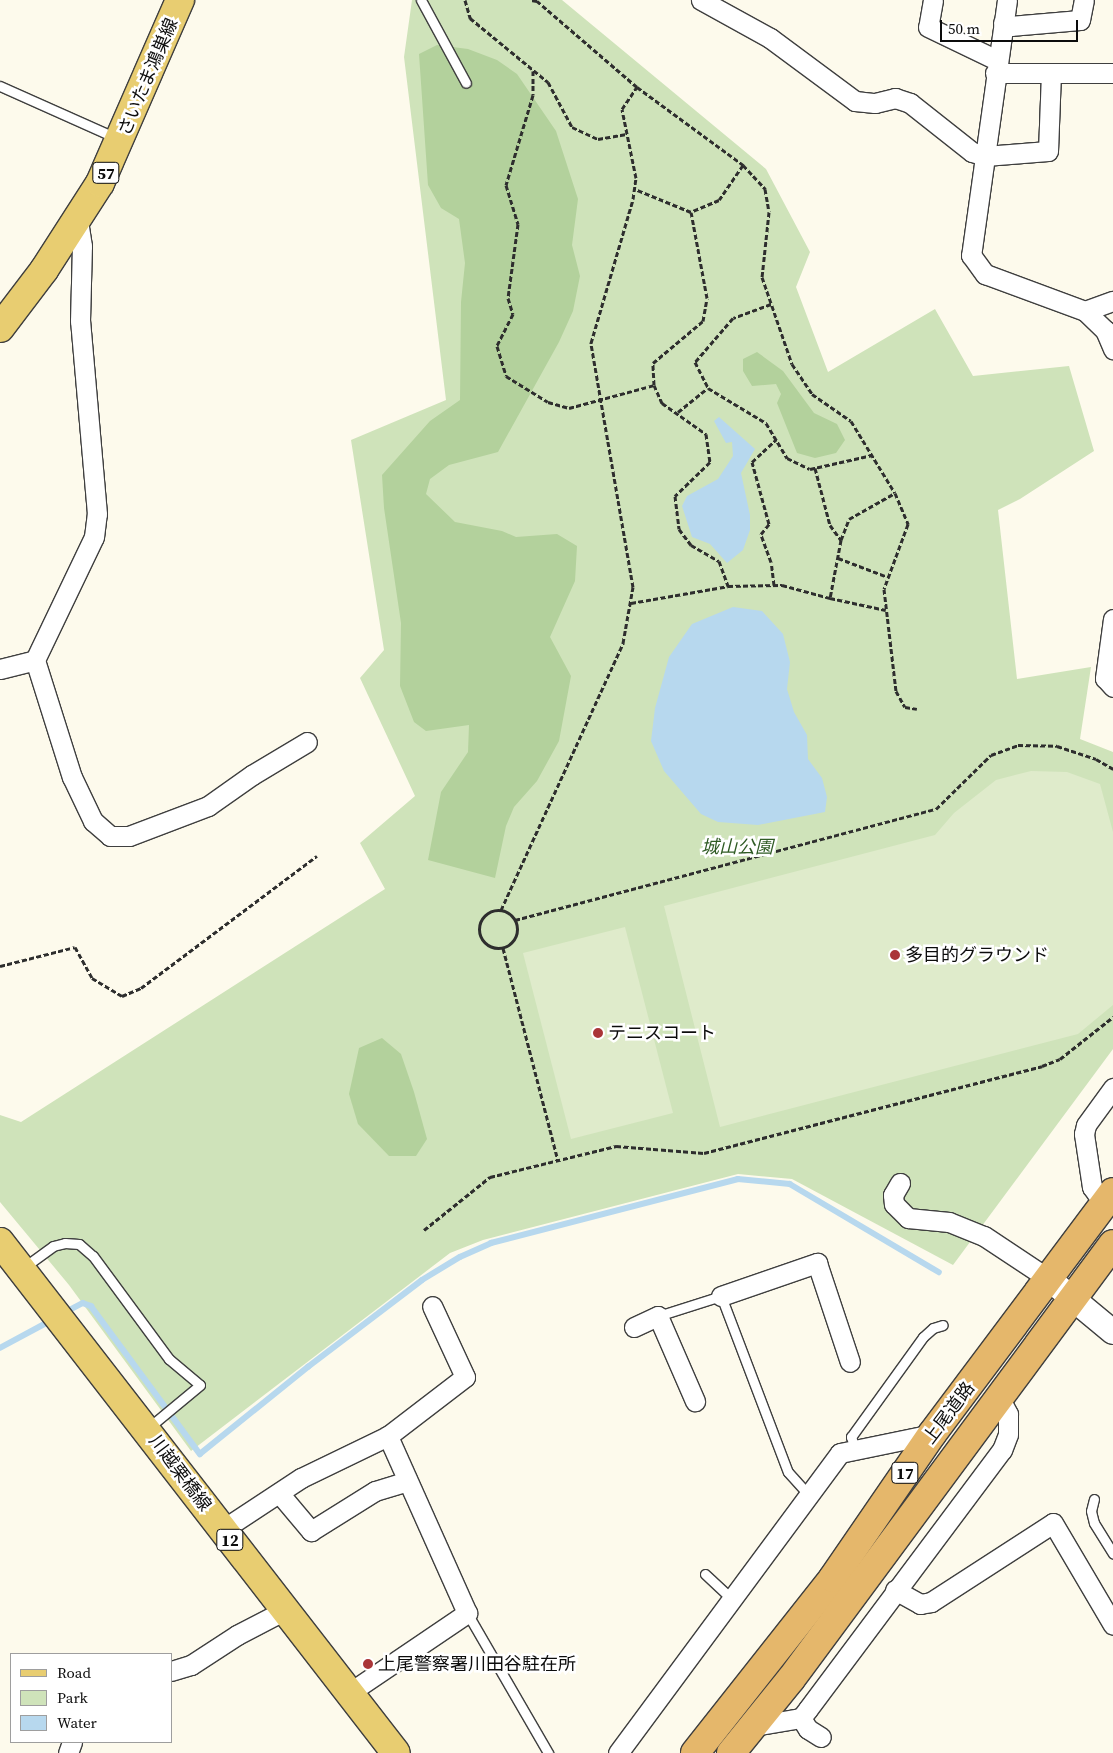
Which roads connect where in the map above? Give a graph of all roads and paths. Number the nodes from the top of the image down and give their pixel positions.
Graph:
1 (180, 0) edge
2 (421, 0) edge
3 (465, 0) edge
4 (531, 0) edge
5 (701, 0) edge
6 (933, 0) edge
7 (1007, 0) edge
8 (1084, 0) edge
9 (1003, 23) junction
10 (996, 66) junction
11 (533, 71) junction
12 (1051, 73) junction
13 (1113, 73) edge
14 (466, 82) dead end
15 (0, 86) edge
16 (637, 87) junction
17 (627, 134) junction
18 (122, 139) junction
19 (986, 156) junction
20 (743, 166) junction
21 (635, 189) junction
22 (691, 212) junction
23 (78, 220) junction
24 (1113, 301) edge
25 (772, 304) junction
26 (1085, 311) junction
27 (0, 328) edge
28 (1113, 349) edge
29 (654, 385) junction
30 (708, 388) junction
31 (602, 401) junction
32 (678, 412) junction
33 (776, 440) junction
34 (872, 455) junction
35 (815, 468) junction
36 (895, 492) junction
37 (841, 540) junction
38 (838, 558) junction
39 (888, 577) junction
40 (774, 585) junction
41 (728, 586) junction
42 (830, 598) junction
43 (631, 603) junction
44 (886, 610) junction
45 (1113, 619) edge
46 (35, 660) junction
47 (0, 669) edge
48 (1113, 688) edge
49 (916, 709) dead end
50 (306, 742) dead end
51 (1113, 769) edge
52 (317, 856) dead end
53 (501, 910) junction
54 (515, 920) junction
55 (503, 948) junction
56 (0, 966) edge
57 (1113, 1017) edge
58 (1113, 1088) edge
59 (558, 1160) junction
60 (900, 1184) dead end
61 (1108, 1198) edge
62 (424, 1230) dead end
63 (0, 1242) edge
64 (1113, 1244) edge
65 (22, 1269) junction
66 (1049, 1279) junction
67 (722, 1296) junction
68 (1073, 1296) junction
69 (432, 1306) dead end
70 (658, 1316) junction
71 (943, 1325) dead end
72 (634, 1327) dead end
73 (1113, 1332) edge
74 (850, 1362) dead end
75 (1000, 1399) junction
76 (695, 1401) dead end
77 (147, 1429) junction
78 (932, 1434) junction
79 (388, 1436) junction
80 (855, 1449) junction
81 (408, 1481) junction
82 (279, 1493) junction
83 (810, 1495) junction
84 (1094, 1499) dead end
85 (222, 1530) junction
86 (1113, 1554) edge
87 (705, 1574) dead end
88 (895, 1590) junction
89 (731, 1598) junction
90 (285, 1610) junction
91 (467, 1613) junction
92 (1113, 1625) edge
93 (172, 1670) edge
94 (349, 1693) junction
95 (801, 1718) junction
96 (754, 1726) junction
97 (821, 1737) dead end
98 (396, 1753) edge
99 (548, 1753) edge
100 (618, 1753) edge
101 (695, 1753) edge
102 (730, 1753) edge

1 - 18 main road, さいたま鴻巣線 / 57
2 - 14 lane
3 - 11 path
4 - 16 path
5 - 19 street
6 - 10 street
7 - 9 street
8 - 9 street
9 - 10 street
10 - 12 street
10 - 19 street
11 - 17 path
11 - 31 path
12 - 13 street
12 - 19 street
15 - 18 lane
16 - 17 path
16 - 20 path
17 - 21 path
18 - 23 main road, さいたま鴻巣線 / 57
19 - 26 street
20 - 22 path
20 - 25 path
21 - 22 path
21 - 31 path
22 - 29 path
23 - 27 main road, さいたま鴻巣線 / 57
23 - 46 street
24 - 26 street
25 - 30 path
25 - 34 path
26 - 28 street
29 - 31 path
29 - 32 path
30 - 32 path
30 - 33 path
31 - 43 path
32 - 41 path
33 - 35 path
33 - 40 path
34 - 35 path
34 - 36 path
35 - 37 path
36 - 37 path
36 - 39 path
37 - 38 path
38 - 39 path
38 - 42 path
39 - 44 path
40 - 41 path
40 - 42 path
41 - 43 path
42 - 44 path
43 - 53 path
44 - 49 path
45 - 48 street
46 - 47 street
46 - 50 street
51 - 54 path
52 - 56 path
53 - 54 path
53 - 55 path
54 - 55 path
55 - 59 path
57 - 59 path
58 - 61 street
59 - 62 path
60 - 66 street
61 - 66 highway, 上尾道路 / 17
63 - 65 main road, 川越栗橋線 / 12
64 - 68 highway, 上尾道路 / 17
65 - 77 main road, 川越栗橋線 / 12
65 - 77 lane
66 - 68 street
66 - 78 highway, 上尾道路 / 17
67 - 70 lane
67 - 74 street
67 - 83 lane
68 - 73 street
68 - 75 highway, 上尾道路 / 17
69 - 79 street
70 - 72 street
70 - 76 street
71 - 80 lane
75 - 88 street
75 - 96 highway, 上尾道路 / 17
77 - 85 main road, 川越栗橋線 / 12
78 - 80 street
78 - 101 highway, 上尾道路 / 17
79 - 81 street
79 - 82 street
80 - 83 street
81 - 82 street
81 - 91 street
82 - 85 street
83 - 89 street
84 - 86 lane
85 - 90 main road, 川越栗橋線 / 12
87 - 89 lane
88 - 92 street
88 - 95 street
89 - 100 street
90 - 93 street
90 - 94 main road, 川越栗橋線 / 12
91 - 94 street
91 - 99 lane
94 - 98 main road, 川越栗橋線 / 12
95 - 96 street
95 - 97 street
96 - 102 highway, 上尾道路 / 17

